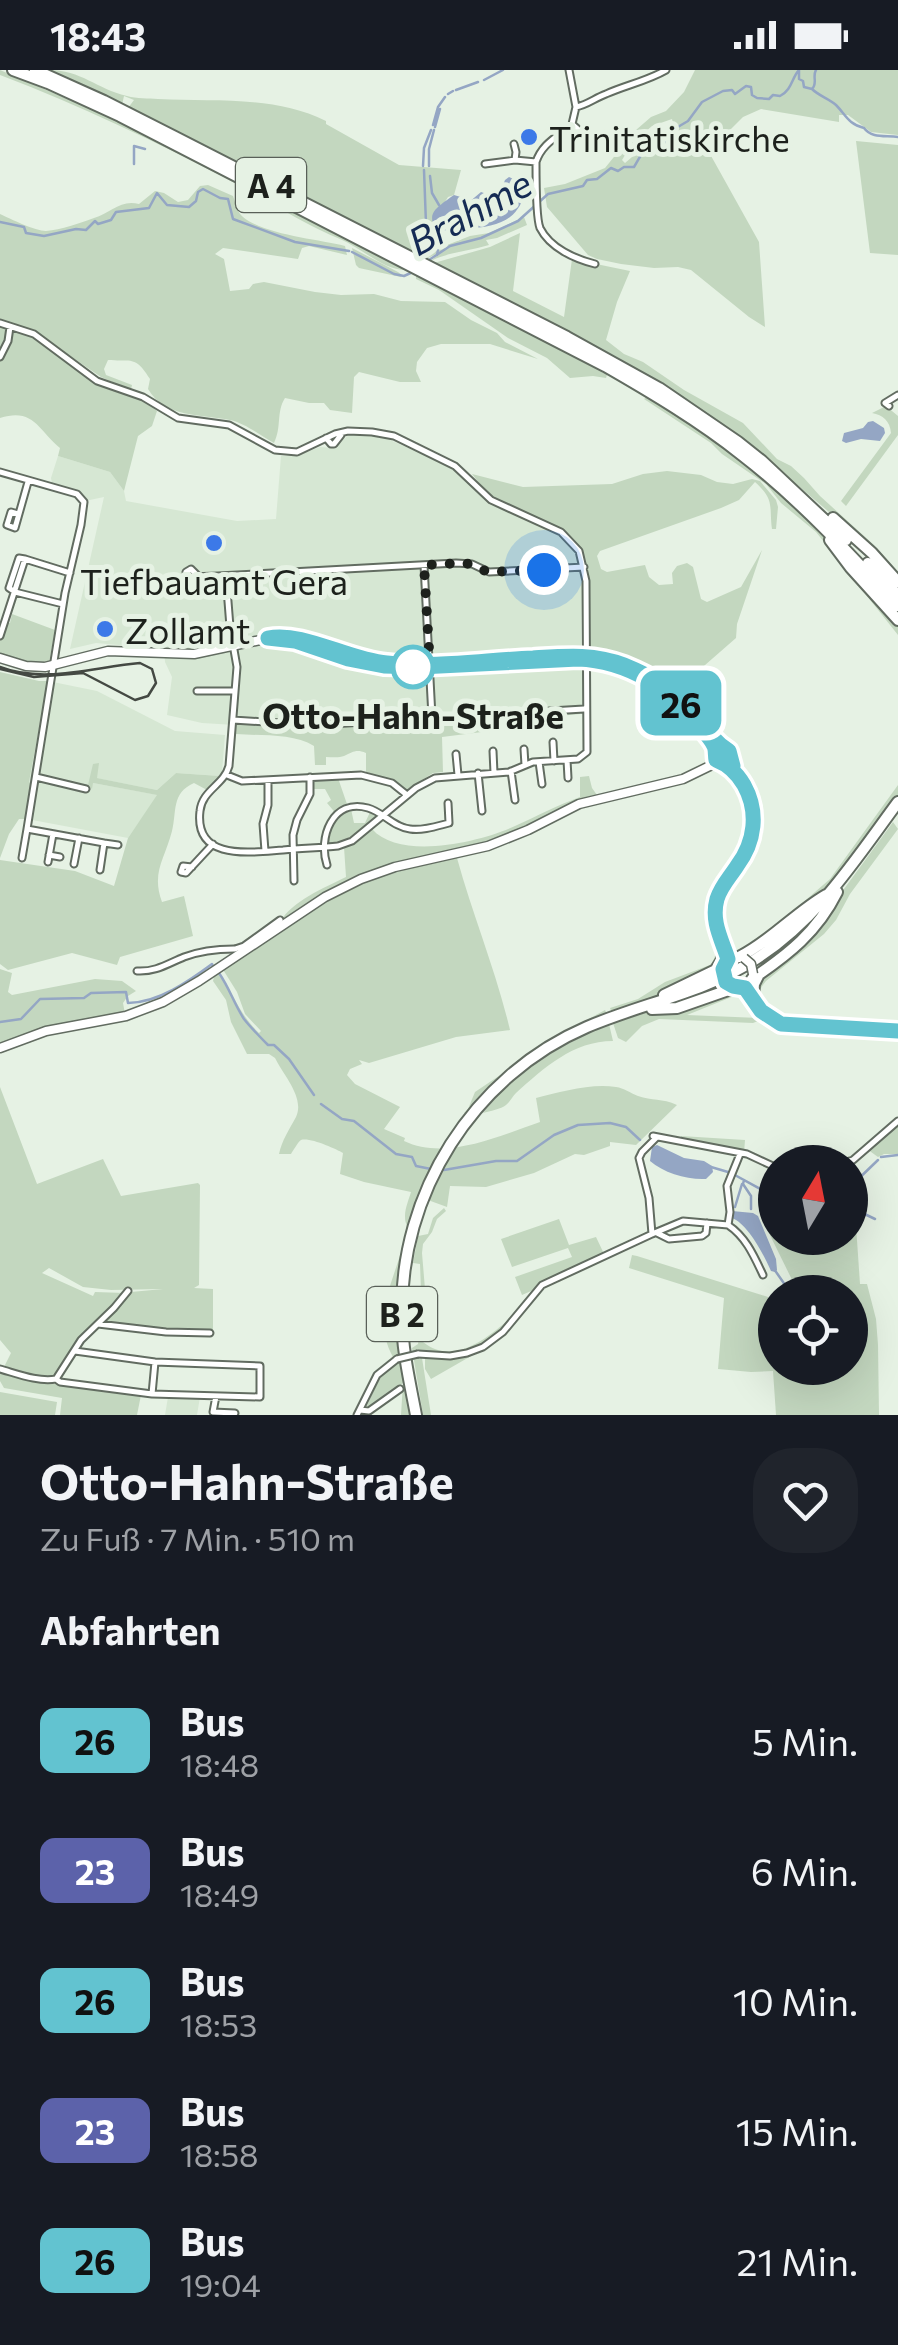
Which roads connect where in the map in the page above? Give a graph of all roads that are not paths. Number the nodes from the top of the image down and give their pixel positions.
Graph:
1 (12, 70) edge
2 (35, 70) edge
3 (569, 70) edge
4 (666, 70) edge
5 (576, 107) junction
6 (118, 112) junction
7 (572, 124) junction
8 (620, 132) dead end
9 (514, 144) dead end
10 (516, 160) junction
11 (536, 162) junction
12 (485, 164) dead end
13 (594, 264) dead end
14 (431, 272) junction
15 (0, 323) edge
16 (10, 325) junction
17 (0, 356) edge
18 (898, 395) edge
19 (889, 406) dead end
20 (0, 472) edge
21 (28, 481) junction
22 (814, 508) junction
23 (18, 514) dead end
24 (822, 526) junction
25 (424, 565) junction
26 (584, 567) junction
27 (70, 573) junction
28 (198, 576) dead end
29 (226, 576) junction
30 (898, 582) edge
31 (15, 592) junction
32 (898, 595) edge
33 (64, 604) junction
34 (898, 606) edge
35 (898, 620) edge
36 (0, 636) edge
37 (233, 645) junction
38 (586, 657) junction
39 (0, 658) edge
40 (429, 665) junction
41 (54, 666) junction
42 (197, 690) dead end
43 (235, 691) junction
44 (586, 709) junction
45 (432, 717) junction
46 (233, 720) junction
47 (553, 742) dead end
48 (524, 749) dead end
49 (493, 751) dead end
50 (456, 754) dead end
51 (721, 756) junction
52 (568, 760) junction
53 (554, 761) junction
54 (538, 762) junction
55 (525, 766) junction
56 (511, 771) junction
57 (494, 772) junction
58 (458, 774) junction
59 (478, 774) junction
60 (227, 776) junction
61 (310, 777) junction
62 (568, 778) dead end
63 (36, 780) junction
64 (268, 780) junction
65 (542, 784) dead end
66 (407, 796) junction
67 (515, 800) dead end
68 (448, 802) dead end
69 (898, 806) edge
70 (482, 811) dead end
71 (383, 816) junction
72 (27, 829) junction
73 (53, 834) junction
74 (79, 838) junction
75 (104, 843) junction
76 (213, 844) junction
77 (118, 846) dead end
78 (324, 848) junction
79 (294, 849) junction
80 (265, 851) junction
81 (13, 852) dead end
82 (32, 852) dead end
83 (23, 854) junction
84 (60, 857) dead end
85 (74, 864) dead end
86 (327, 865) dead end
87 (103, 866) dead end
88 (192, 867) dead end
89 (294, 882) dead end
90 (835, 892) junction
91 (280, 920) dead end
92 (724, 947) junction
93 (236, 952) junction
94 (729, 963) junction
95 (137, 971) dead end
96 (746, 981) junction
97 (752, 998) junction
98 (651, 1007) junction
99 (898, 1031) edge
100 (0, 1048) edge
101 (898, 1121) edge
102 (868, 1146) edge
103 (740, 1154) junction
104 (758, 1158) edge
105 (707, 1223) junction
106 (728, 1225) junction
107 (655, 1234) junction
108 (763, 1275) dead end
109 (128, 1290) dead end
110 (97, 1324) junction
111 (210, 1333) dead end
112 (75, 1351) junction
113 (155, 1362) junction
114 (0, 1369) edge
115 (56, 1379) junction
116 (400, 1389) dead end
117 (152, 1394) junction
118 (216, 1396) junction
119 (235, 1413) edge
120 (358, 1413) edge
121 (419, 1415) edge

1 - 6 highway, A 4
2 - 6 highway, A 4
3 - 5 street
4 - 5 street
5 - 7 street
6 - 14 highway, A 4
7 - 8 street
7 - 11 street
9 - 10 street
10 - 11 street
10 - 12 street
11 - 13 street
14 - 22 highway, A 4
14 - 24 highway, A 4
15 - 16 street
16 - 17 street
16 - 26 street
18 - 19 street
20 - 21 street
21 - 23 street
21 - 27 street
22 - 30 highway
22 - 32 highway, A 4
24 - 34 highway, A 4
24 - 35 highway
25 - 26 street
25 - 29 street
25 - 40 street
26 - 38 street
27 - 31 street
27 - 33 street
28 - 29 street
29 - 37 street
31 - 33 street
31 - 36 street
33 - 41 street
37 - 40 main road
37 - 41 main road
37 - 43 street
38 - 40 main road
38 - 44 street
38 - 51 main road
39 - 41 main road
40 - 45 street
41 - 63 street
42 - 43 street
43 - 46 street
44 - 45 street
44 - 52 street
45 - 46 street
46 - 60 street
47 - 53 street
48 - 55 street
49 - 57 street
50 - 58 street
51 - 92 main road
51 - 93 main road
52 - 53 street
52 - 62 street
53 - 54 street
54 - 55 street
54 - 65 street
55 - 56 street
56 - 57 street
56 - 67 street
57 - 59 street
58 - 59 street
58 - 66 street
59 - 70 street
60 - 64 street
60 - 76 street
61 - 64 street
61 - 66 street
61 - 79 street
63 - 63 street
63 - 72 street
64 - 80 street
66 - 71 street
68 - 71 street
69 - 90 highway, B 2
71 - 78 street
71 - 78 street
72 - 73 street
72 - 83 street
73 - 74 street
73 - 84 street
74 - 75 street
74 - 85 street
75 - 77 street
75 - 87 street
76 - 80 street
76 - 88 street
78 - 79 street
78 - 86 street
79 - 80 street
79 - 89 street
81 - 83 street
82 - 83 street
90 - 94 highway, B 2
90 - 96 highway, B 2
90 - 98 highway, B 2
91 - 93 street
92 - 94 main road
92 - 94 highway
93 - 95 street
93 - 100 main road
94 - 96 main road, bridge
94 - 96 main road, bridge
94 - 98 highway, B 2
96 - 97 street
96 - 97 highway
96 - 98 highway, B 2
97 - 99 street
98 - 121 highway, B 2
101 - 102 street
103 - 104 street
103 - 106 street
103 - 107 street
105 - 106 street
105 - 107 street
105 - 107 street
106 - 108 street
107 - 120 street, bridge
109 - 110 street
110 - 111 street
110 - 112 street
112 - 113 street
112 - 115 street
113 - 117 street
113 - 118 street
114 - 115 street
115 - 117 street
116 - 120 street
117 - 118 street
118 - 119 street

